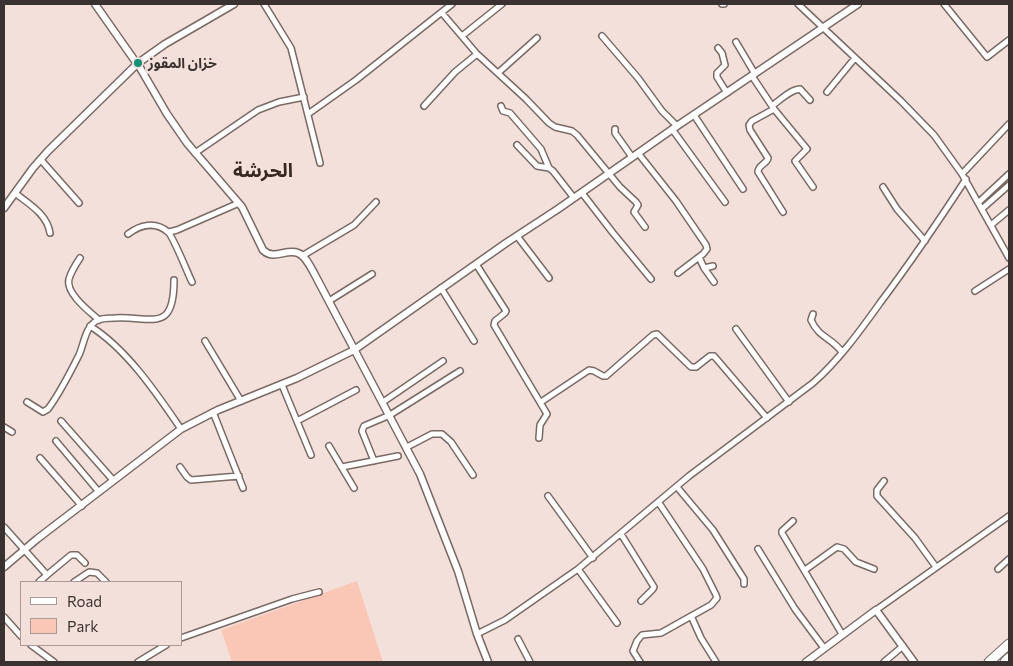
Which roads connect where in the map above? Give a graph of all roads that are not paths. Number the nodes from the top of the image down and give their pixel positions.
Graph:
1 (95, 4) edge
2 (234, 4) edge
3 (264, 4) edge
4 (452, 4) edge
5 (502, 4) edge
6 (798, 4) edge
7 (858, 4) edge
8 (944, 4) edge
9 (442, 13) junction
10 (822, 28) junction
11 (462, 36) junction
12 (602, 36) dead end
13 (537, 38) dead end
14 (1009, 40) edge
15 (736, 42) dead end
16 (718, 48) dead end
17 (477, 54) junction
18 (855, 58) junction
19 (137, 63) junction
20 (498, 73) junction
21 (753, 75) junction
22 (827, 92) dead end
23 (726, 93) junction
24 (304, 96) junction
25 (810, 100) dead end
26 (424, 106) dead end
27 (501, 106) dead end
28 (773, 108) junction
29 (308, 114) junction
30 (694, 115) junction
31 (1009, 124) edge
32 (674, 127) junction
33 (615, 129) dead end
34 (517, 145) dead end
35 (195, 153) junction
36 (635, 155) junction
37 (41, 160) junction
38 (320, 163) dead end
39 (549, 168) junction
40 (609, 174) junction
41 (1009, 174) edge
42 (964, 177) junction
43 (1009, 185) edge
44 (883, 187) dead end
45 (813, 188) dead end
46 (743, 189) dead end
47 (15, 193) junction
48 (582, 193) junction
49 (574, 198) junction
50 (239, 202) junction
51 (376, 202) dead end
52 (725, 202) dead end
53 (979, 202) junction
54 (79, 203) dead end
55 (4, 208) edge
56 (983, 208) junction
57 (1009, 210) edge
58 (783, 212) dead end
59 (991, 225) junction
60 (646, 227) dead end
61 (169, 232) junction
62 (50, 233) dead end
63 (128, 234) dead end
64 (517, 236) junction
65 (925, 241) junction
66 (302, 256) junction
67 (699, 257) junction
68 (80, 258) dead end
69 (1009, 258) edge
70 (476, 264) junction
71 (713, 266) dead end
72 (704, 268) junction
73 (1009, 269) edge
74 (678, 272) dead end
75 (372, 274) dead end
76 (549, 278) dead end
77 (651, 278) dead end
78 (174, 280) dead end
79 (192, 282) dead end
80 (714, 282) dead end
81 (441, 288) junction
82 (975, 292) dead end
83 (329, 301) junction
84 (813, 314) dead end
85 (100, 320) junction
86 (90, 326) junction
87 (736, 329) dead end
88 (205, 341) dead end
89 (474, 341) dead end
90 (354, 350) junction
91 (842, 352) junction
92 (443, 360) dead end
93 (460, 371) dead end
94 (282, 384) junction
95 (356, 390) dead end
96 (241, 401) junction
97 (27, 402) dead end
98 (383, 402) junction
99 (541, 402) junction
100 (789, 402) junction
101 (213, 412) junction
102 (390, 415) junction
103 (767, 418) junction
104 (61, 421) dead end
105 (297, 421) junction
106 (4, 427) edge
107 (181, 429) junction
108 (12, 432) dead end
109 (539, 438) dead end
110 (56, 442) dead end
111 (329, 446) dead end
112 (407, 447) junction
113 (311, 455) dead end
114 (398, 456) dead end
115 (40, 458) dead end
116 (374, 461) junction
117 (180, 466) dead end
118 (342, 467) junction
119 (239, 476) junction
120 (473, 476) dead end
121 (113, 480) junction
122 (884, 481) dead end
123 (677, 487) junction
124 (243, 488) dead end
125 (354, 488) dead end
126 (99, 492) junction
127 (548, 496) dead end
128 (658, 503) junction
129 (82, 506) junction
130 (1009, 516) edge
131 (793, 521) dead end
132 (4, 527) edge
133 (621, 534) junction
134 (758, 549) dead end
135 (25, 550) junction
136 (593, 558) junction
137 (1009, 559) edge
138 (85, 563) dead end
139 (4, 567) edge
140 (936, 567) junction
141 (578, 569) junction
142 (874, 569) dead end
143 (998, 569) dead end
144 (805, 570) junction
145 (47, 575) junction
146 (40, 581) edge
147 (76, 581) edge
148 (105, 581) edge
149 (744, 584) dead end
150 (319, 592) dead end
151 (641, 601) dead end
152 (876, 610) junction
153 (4, 617) edge
154 (692, 618) junction
155 (617, 623) dead end
156 (20, 632) edge
157 (477, 634) junction
158 (842, 634) junction
159 (182, 638) edge
160 (518, 639) dead end
161 (1009, 644) edge
162 (32, 646) edge
163 (164, 646) edge
164 (903, 646) junction
165 (824, 648) junction
166 (1009, 658) edge
167 (53, 662) edge
168 (138, 662) edge
169 (488, 662) edge
170 (530, 662) edge
171 (640, 662) edge
172 (716, 662) edge
173 (806, 662) edge
174 (884, 662) edge
175 (914, 662) edge
176 (989, 662) edge
177 (1004, 662) edge

1 - 19 street
2 - 19 street
3 - 24 street
4 - 9 street
5 - 11 street
6 - 10 street
7 - 10 street
8 - 14 street
9 - 11 street
9 - 29 street
10 - 18 street
10 - 21 street
11 - 17 street
12 - 32 street
13 - 20 street
15 - 21 street
16 - 23 street
17 - 20 street
17 - 26 street
18 - 22 street
18 - 42 street
19 - 35 street
19 - 37 street
20 - 40 street
21 - 23 street
21 - 28 street
23 - 30 street
24 - 29 street
24 - 35 street
25 - 28 street
27 - 39 street
28 - 45 street
28 - 58 street
29 - 38 street
30 - 32 street
30 - 46 street
31 - 42 street
32 - 36 street
32 - 52 street
33 - 36 street
34 - 39 street
35 - 50 street
36 - 40 street
36 - 67 street
37 - 47 street
37 - 54 street
39 - 49 street
40 - 48 street
40 - 60 street
41 - 53 street
42 - 53 street
42 - 65 street
43 - 56 street
44 - 65 street
47 - 55 street
47 - 62 street
48 - 49 street
48 - 77 street
49 - 64 street
50 - 61 street
50 - 66 street
51 - 66 street
53 - 56 street
56 - 59 street
57 - 59 street
59 - 69 street
61 - 63 street
61 - 79 street
64 - 70 street
64 - 76 street
65 - 91 street
66 - 83 street
67 - 72 street
67 - 74 street
68 - 85 street
70 - 81 street
70 - 99 street
71 - 72 street
72 - 80 street
73 - 82 street
75 - 83 street
78 - 85 street
81 - 89 street
81 - 90 street
83 - 90 street
84 - 91 street
85 - 86 street
86 - 97 street
86 - 107 street
87 - 100 street
88 - 96 street
90 - 94 street
90 - 98 street
91 - 100 street
92 - 98 street
93 - 102 street
94 - 96 street
94 - 105 street
95 - 105 street
96 - 101 street
98 - 102 street
99 - 103 street
99 - 109 street
100 - 103 street
101 - 107 street
101 - 119 street
102 - 112 street
102 - 116 street
103 - 123 street
104 - 121 street
105 - 113 street
106 - 108 street
107 - 121 street
110 - 126 street
111 - 118 street
112 - 120 street
112 - 157 street
114 - 116 street
115 - 129 street
116 - 118 street
117 - 119 street
118 - 125 street
119 - 124 street
121 - 126 street
122 - 140 street
123 - 128 street
123 - 149 street
126 - 129 street
127 - 136 street
128 - 133 street
128 - 154 street
129 - 135 street
130 - 140 street
131 - 144 street
132 - 135 street
133 - 136 street
133 - 151 street
134 - 165 street
135 - 139 street
135 - 145 street
136 - 141 street
137 - 143 street
138 - 145 street
140 - 152 street
141 - 155 street
141 - 157 street
142 - 144 street
144 - 158 street
145 - 146 street
147 - 148 street
150 - 159 street
152 - 158 street
152 - 164 street
153 - 156 street
154 - 171 street
154 - 172 street
157 - 169 street
158 - 165 street
160 - 170 street
161 - 176 highway
162 - 167 street
163 - 168 street
164 - 174 street
164 - 175 street
165 - 173 street
166 - 177 highway

